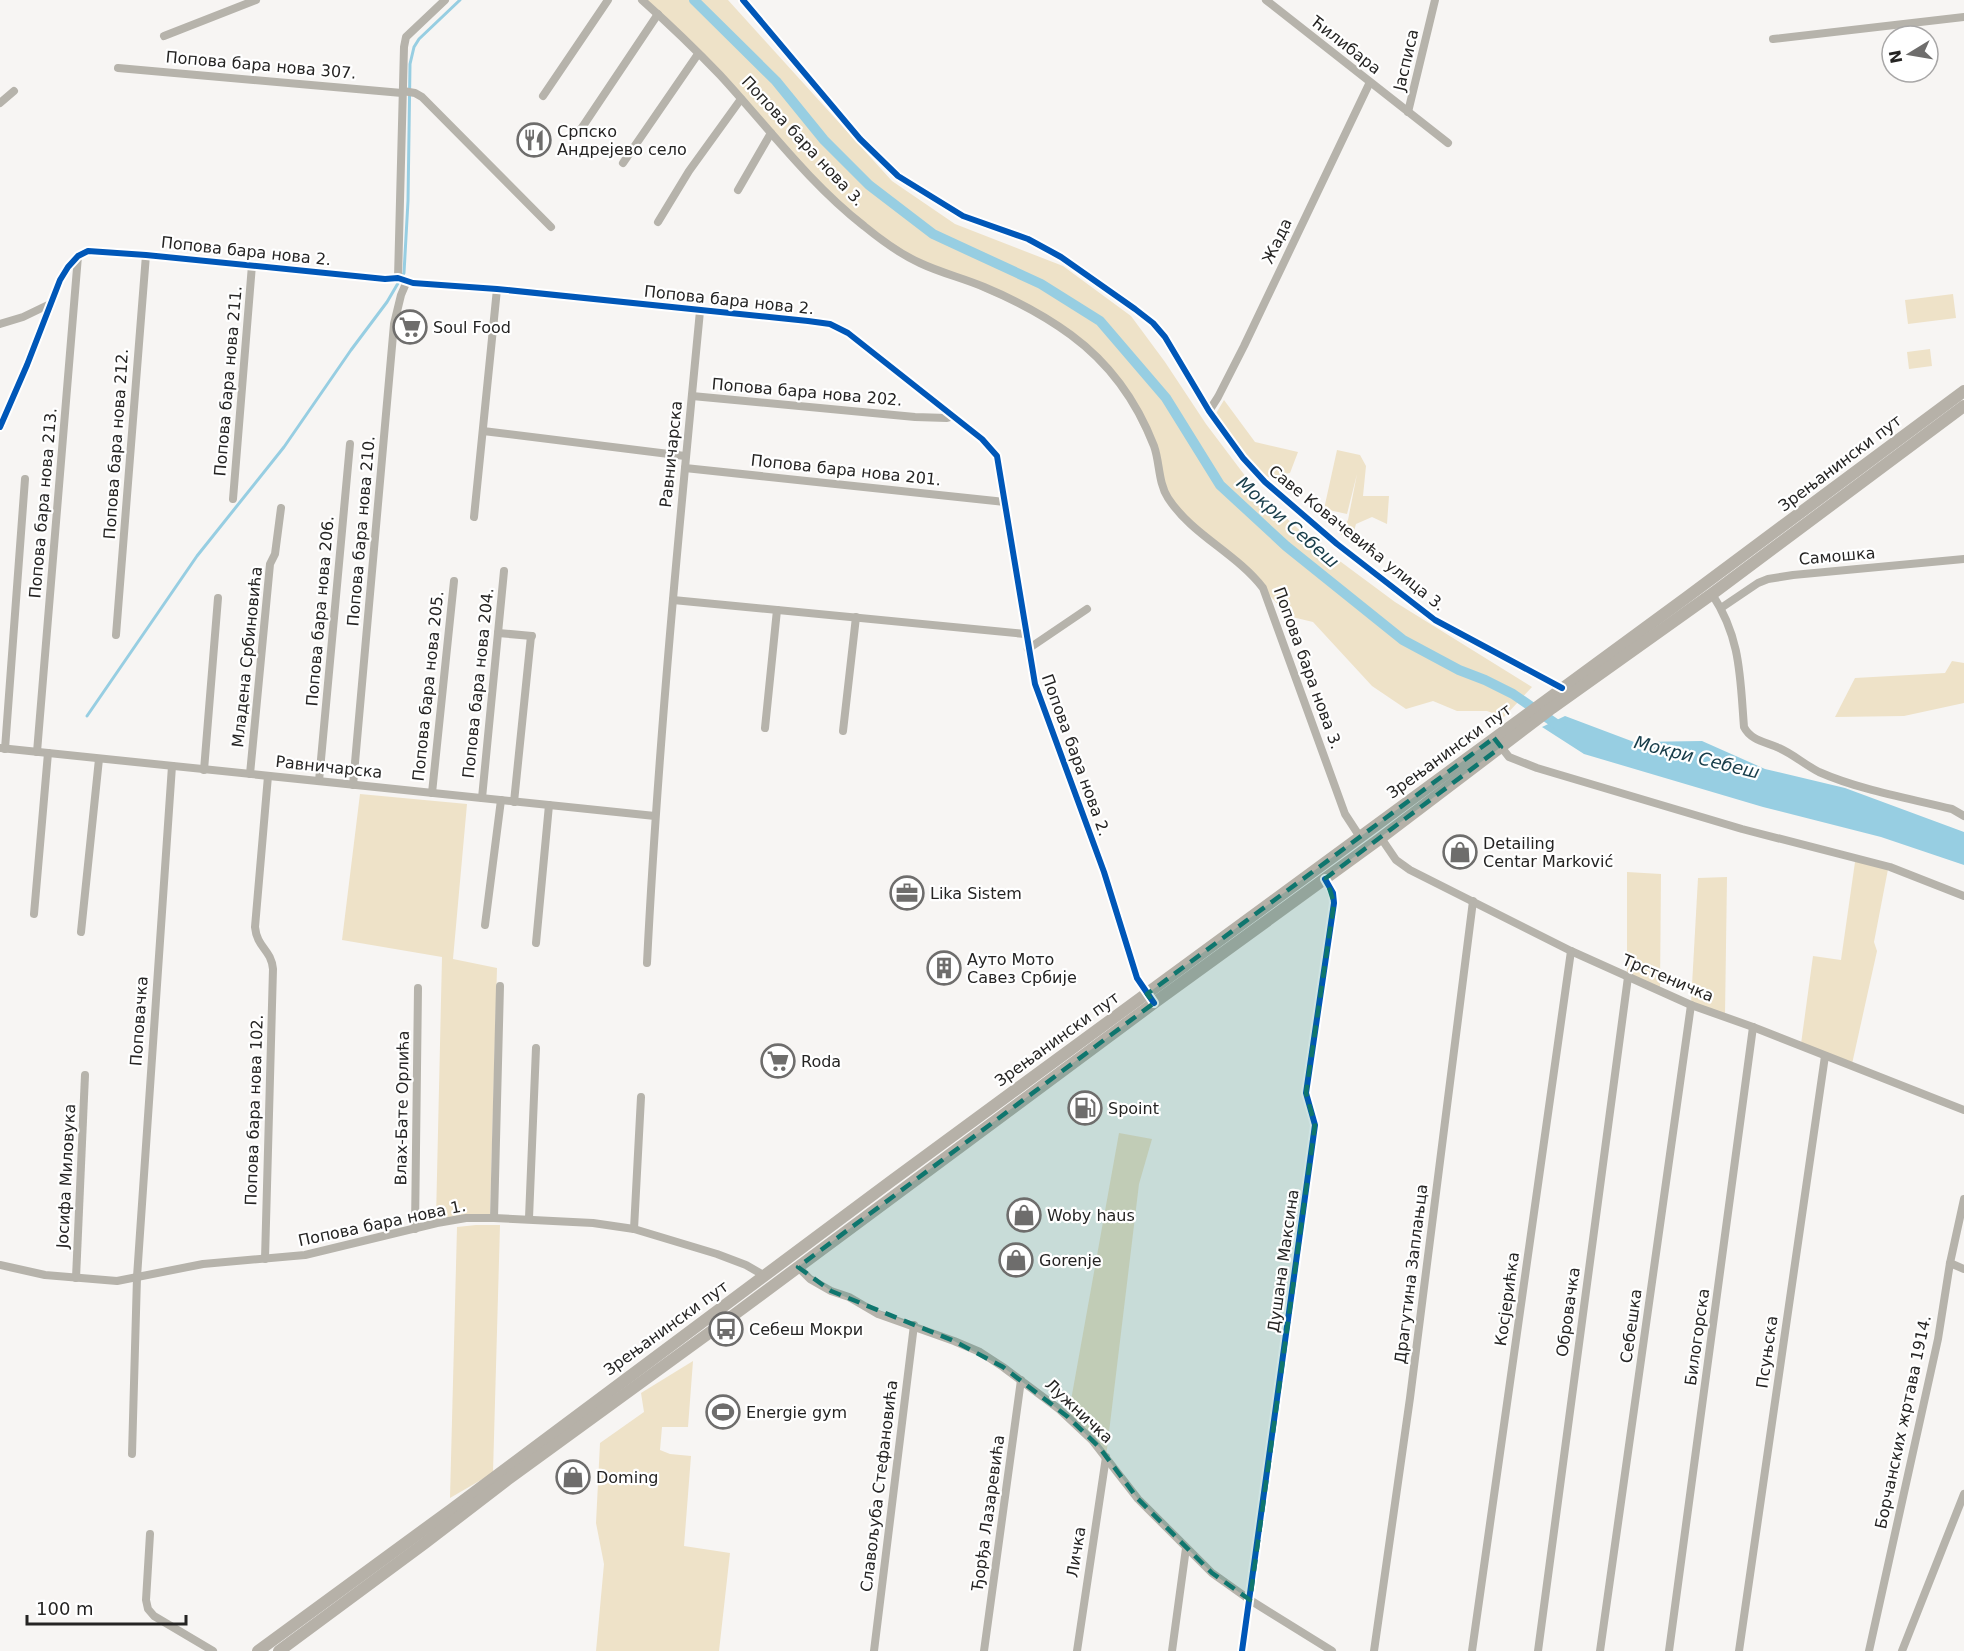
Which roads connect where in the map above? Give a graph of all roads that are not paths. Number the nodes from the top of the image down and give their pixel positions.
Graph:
1 (255, 0) edge
2 (445, 0) edge
3 (608, 0) edge
4 (642, 0) edge
5 (743, 0) edge
6 (1266, 0) edge
7 (1435, 0) edge
8 (658, 14) junction
9 (1964, 17) edge
10 (165, 36) dead end
11 (1773, 39) dead end
12 (698, 54) junction
13 (118, 68) dead end
14 (1370, 82) junction
15 (14, 91) dead end
16 (403, 92) junction
17 (543, 96) dead end
18 (741, 99) junction
19 (0, 103) edge
20 (1408, 112) junction
21 (579, 132) dead end
22 (771, 133) junction
23 (1448, 143) dead end
24 (623, 163) dead end
25 (738, 190) dead end
26 (658, 222) dead end
27 (551, 227) dead end
28 (146, 255) junction
29 (78, 256) junction
30 (252, 265) junction
31 (403, 279) junction
32 (497, 289) junction
33 (50, 304) junction
34 (700, 311) junction
35 (0, 324) edge
36 (1964, 391) edge
37 (692, 396) junction
38 (1964, 406) edge
39 (1209, 411) junction
40 (954, 416) junction
41 (0, 427) edge
42 (483, 432) junction
43 (350, 444) dead end
44 (685, 456) junction
45 (685, 468) junction
46 (25, 479) dead end
47 (233, 499) dead end
48 (1005, 502) junction
49 (281, 508) dead end
50 (474, 517) dead end
51 (1964, 559) edge
52 (504, 571) dead end
53 (454, 581) dead end
54 (1712, 594) junction
55 (218, 598) dead end
56 (672, 600) junction
57 (1721, 608) junction
58 (1087, 609) dead end
59 (777, 610) junction
60 (856, 617) junction
61 (498, 633) junction
62 (1025, 634) junction
63 (117, 635) dead end
64 (1028, 649) junction
65 (1562, 688) junction
66 (1548, 705) junction
67 (765, 728) dead end
68 (843, 731) dead end
69 (1498, 742) junction
70 (3, 749) edge
71 (37, 752) junction
72 (48, 753) junction
73 (99, 759) junction
74 (172, 766) junction
75 (204, 770) junction
76 (250, 774) junction
77 (268, 776) junction
78 (319, 782) junction
79 (353, 785) junction
80 (432, 793) junction
81 (482, 798) junction
82 (501, 800) junction
83 (514, 802) junction
84 (549, 805) junction
85 (655, 816) junction
86 (1964, 816) edge
87 (1360, 837) junction
88 (1381, 838) junction
89 (1325, 879) junction
90 (1964, 896) edge
91 (1473, 901) junction
92 (34, 914) dead end
93 (485, 925) dead end
94 (81, 932) dead end
95 (536, 943) dead end
96 (1572, 951) junction
97 (647, 963) dead end
98 (1628, 977) junction
99 (500, 986) dead end
100 (418, 988) dead end
101 (1151, 998) junction
102 (1691, 1005) junction
103 (1754, 1027) junction
104 (536, 1048) dead end
105 (1825, 1056) junction
106 (85, 1075) dead end
107 (641, 1096) dead end
108 (1964, 1110) edge
109 (1964, 1199) edge
110 (494, 1218) junction
111 (529, 1218) junction
112 (415, 1228) junction
113 (634, 1229) junction
114 (265, 1259) junction
115 (1950, 1263) junction
116 (0, 1265) edge
117 (798, 1267) junction
118 (1964, 1269) edge
119 (765, 1276) junction
120 (136, 1277) junction
121 (76, 1278) junction
122 (914, 1325) junction
123 (1021, 1380) junction
124 (132, 1454) dead end
125 (1106, 1457) junction
126 (1964, 1494) edge
127 (150, 1534) dead end
128 (1186, 1548) junction
129 (1250, 1600) junction
130 (1314, 1640) junction
131 (213, 1651) edge
132 (258, 1651) edge
133 (279, 1651) edge
134 (874, 1651) edge
135 (984, 1651) edge
136 (1077, 1651) edge
137 (1172, 1651) edge
138 (1242, 1651) edge
139 (1313, 1651) edge
140 (1332, 1651) edge
141 (1374, 1651) edge
142 (1472, 1651) edge
143 (1538, 1651) edge
144 (1600, 1651) edge
145 (1669, 1651) edge
146 (1739, 1651) edge
147 (1869, 1651) edge
148 (1902, 1651) edge

1 - 10 street
2 - 16 street, Попова бара нова 210.
3 - 17 street
4 - 8 street, Попова бара нова 3.
5 - 39 street, Саве Ковачевића улица 3.
6 - 14 street, Ћилибара
7 - 20 street, Јасписа
8 - 12 street, Попова бара нова 3.
8 - 21 street
9 - 11 street
12 - 18 street, Попова бара нова 3.
12 - 24 street
13 - 16 street, Попова бара нова 307.
14 - 20 street, Ћилибара
14 - 39 street, Жада
15 - 19 street
16 - 27 street, Попова бара нова 307.
16 - 31 street, Попова бара нова 210.
18 - 22 street, Попова бара нова 3.
18 - 26 street
20 - 23 street, Јасписа
22 - 25 street
22 - 87 street, Попова бара нова 3.
28 - 29 street, Попова бара нова 2.
28 - 30 street, Попова бара нова 2.
28 - 63 street, Попова бара нова 212.
29 - 33 street
29 - 71 street, Попова бара нова 213.
30 - 31 street, Попова бара нова 2.
30 - 47 street, Попова бара нова 211.
31 - 32 street, Попова бара нова 2.
31 - 79 street, Попова бара нова 210.
32 - 34 street, Попова бара нова 2.
32 - 42 street
33 - 35 street
33 - 41 street
34 - 37 street, Равничарска
34 - 40 street, Попова бара нова 2.
36 - 65 main road, Зрењанински пут
37 - 40 street, Попова бара нова 202.
37 - 44 street, Равничарска
38 - 54 main road, Зрењанински пут
39 - 65 street, Саве Ковачевића улица 3.
40 - 48 street, Попова бара нова 2.
42 - 44 street
42 - 50 street
43 - 78 street, Попова бара нова 206.
44 - 45 street, Равничарска
45 - 48 street, Попова бара нова 201.
45 - 56 street, Равничарска
46 - 70 street
48 - 62 street, Попова бара нова 2.
49 - 76 street, Младена Србиновића
51 - 57 street, Самошка
52 - 61 street, Попова бара нова 204.
53 - 80 street, Попова бара нова 205.
54 - 57 street
54 - 66 main road, Зрењанински пут
55 - 75 street
56 - 59 street
56 - 85 street, Равничарска
57 - 86 street
58 - 64 street
59 - 60 street
59 - 67 street
60 - 62 street
60 - 68 street
61 - 81 street, Попова бара нова 204.
61 - 83 street
62 - 64 street, Попова бара нова 2.
64 - 101 street, Попова бара нова 2.
65 - 66 main road, Зрењанински пут
66 - 69 main road, Зрењанински пут
69 - 87 main road, Зрењанински пут
69 - 88 main road, Зрењанински пут
69 - 90 street
70 - 71 street, Равничарска
71 - 72 street, Равничарска
72 - 73 street, Равничарска
72 - 92 street
73 - 74 street, Равничарска
73 - 94 street
74 - 75 street, Равничарска
74 - 120 street, Поповачка
75 - 76 street, Равничарска
76 - 77 street, Равничарска
77 - 78 street, Равничарска
77 - 114 street, Попова бара нова 102.
78 - 79 street, Равничарска
79 - 80 street, Равничарска
80 - 81 street, Равничарска
81 - 82 street, Равничарска
82 - 83 street, Равничарска
82 - 93 street
83 - 84 street, Равничарска
84 - 85 street, Равничарска
84 - 95 street
85 - 97 street, Равничарска
87 - 101 main road, Зрењанински пут
88 - 89 main road, Зрењанински пут
88 - 91 street, Трстеничка
89 - 101 main road, Зрењанински пут
89 - 129 street, Душана Максина
91 - 96 street, Трстеничка
91 - 141 street, Драгутина Заплањца
96 - 98 street, Трстеничка
96 - 142 street, Косјерићка
98 - 102 street, Трстеничка
98 - 143 street, Обровачка
99 - 110 street
100 - 112 street, Влах-Бате Орлића
101 - 117 main road, Зрењанински пут
101 - 119 main road, Зрењанински пут
102 - 103 street, Трстеничка
102 - 144 street, Себешка
103 - 105 street, Трстеничка
103 - 145 street, Билогорска
104 - 111 street
105 - 108 street, Трстеничка
105 - 146 street, Псуњска
106 - 121 street, Јосифа Миловука
107 - 113 street
109 - 115 street, Борчанских жртава 1914.
110 - 111 street, Попова бара нова 1.
110 - 112 street, Попова бара нова 1.
111 - 113 street, Попова бара нова 1.
112 - 114 street, Попова бара нова 1.
113 - 119 street, Попова бара нова 1.
114 - 120 street, Попова бара нова 1.
115 - 118 street
115 - 147 street, Борчанских жртава 1914.
116 - 121 street, Попова бара нова 1.
117 - 122 street, Лужничка
117 - 133 main road, Зрењанински пут
119 - 132 main road, Зрењанински пут
120 - 121 street, Попова бара нова 1.
120 - 124 street, Поповачка
122 - 123 street, Лужничка
122 - 134 street, Славољуба Стефановића
123 - 125 street, Лужничка
123 - 135 street, Ђорђа Лазаревића
125 - 128 street, Лужничка
125 - 136 street, Личка
126 - 148 street
127 - 131 street
128 - 129 street, Лужничка
128 - 137 street
129 - 130 street, Лужничка
129 - 138 street, Душана Максина
130 - 139 street
130 - 140 street, Лужничка

